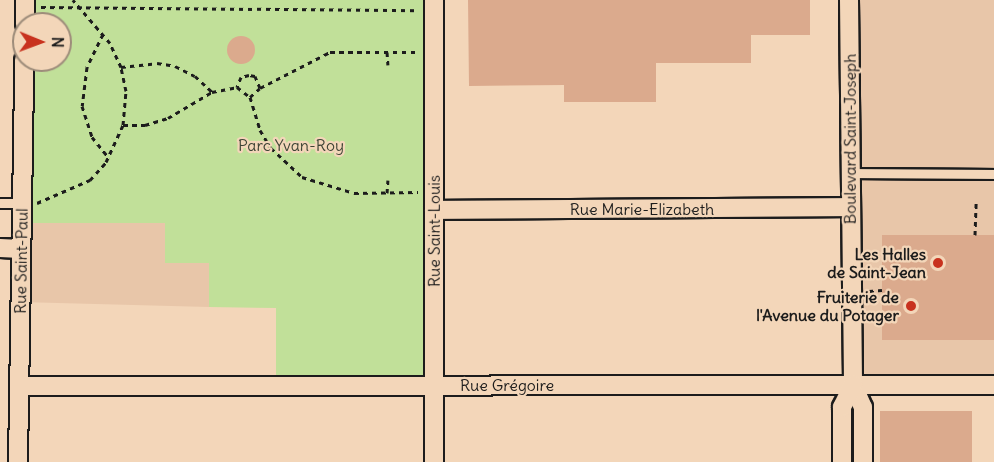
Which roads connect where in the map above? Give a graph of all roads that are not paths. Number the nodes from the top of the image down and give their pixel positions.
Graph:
1 (849, 0) edge
2 (434, 5) edge
3 (24, 72) edge
4 (850, 173) junction
5 (994, 174) edge
6 (434, 201) junction
7 (0, 203) edge
8 (850, 207) junction
9 (22, 210) junction
10 (0, 248) edge
11 (21, 249) junction
12 (434, 385) junction
13 (853, 385) junction
14 (994, 385) edge
15 (19, 386) junction
16 (18, 462) edge
17 (434, 462) edge
18 (842, 462) edge
19 (863, 462) edge

1 - 4 street, Boulevard Saint-Joseph
2 - 6 street, Rue Saint-Louis
3 - 9 street, Rue Saint-Paul
4 - 5 lane
4 - 8 street, Boulevard Saint-Joseph
6 - 8 street, Rue Marie-Elizabeth
6 - 12 street, Rue Saint-Louis
7 - 9 lane
8 - 13 street, Boulevard Saint-Joseph
9 - 11 street, Rue Saint-Paul
10 - 11 street
11 - 15 street, Rue Saint-Paul
12 - 13 street, Rue Grégoire
12 - 15 street, Rue Grégoire
12 - 17 street, Rue Saint-Louis
13 - 14 street, Rue Grégoire
13 - 18 street, Boulevard Saint-Joseph
13 - 19 street, Boulevard Saint-Joseph
15 - 16 street, Rue Saint-Paul

